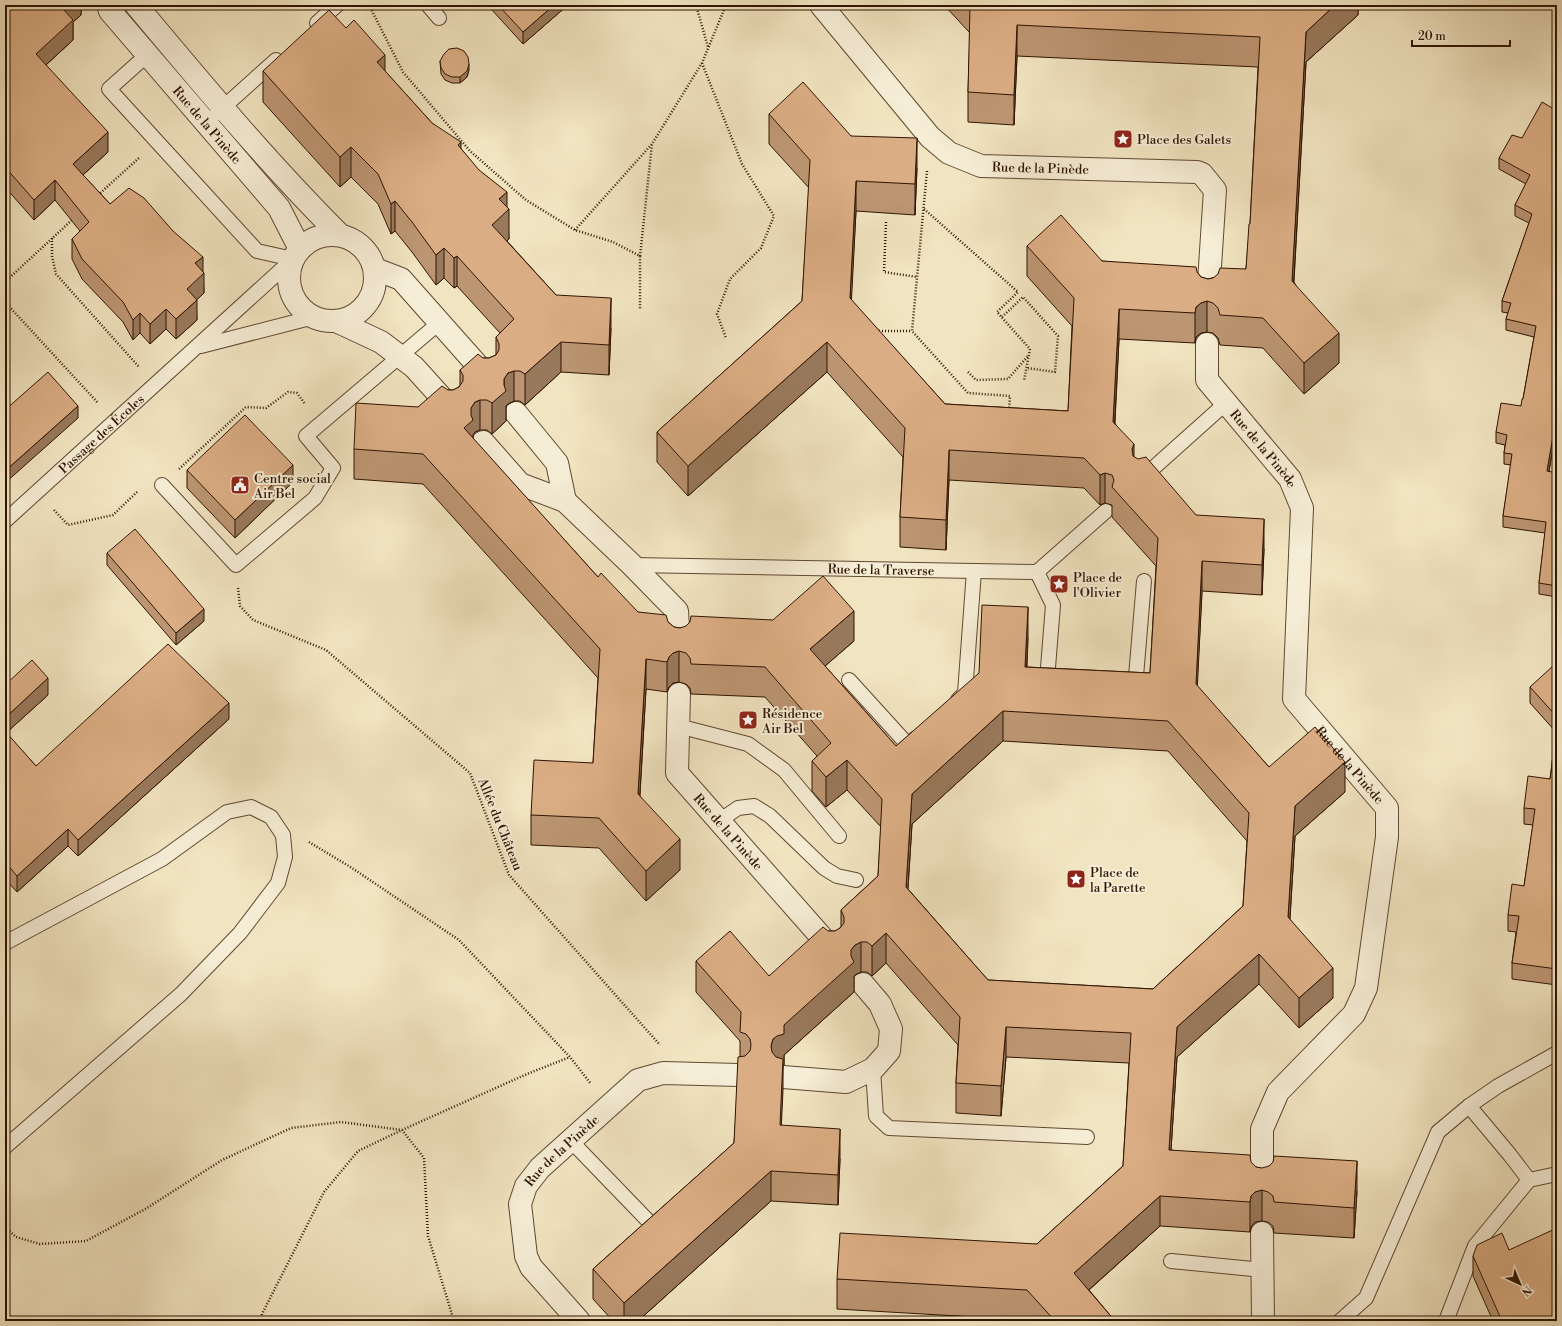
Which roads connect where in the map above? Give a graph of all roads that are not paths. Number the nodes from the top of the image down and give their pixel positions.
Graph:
1 (108, 5) edge
2 (136, 5) edge
3 (337, 5) edge
4 (428, 5) edge
5 (821, 5) edge
6 (439, 18) dead end
7 (309, 31) edge
8 (286, 51) edge
9 (147, 55) junction
10 (222, 108) junction
11 (205, 123) junction
12 (340, 235) junction
13 (297, 254) junction
14 (374, 269) junction
15 (1208, 298) edge
16 (314, 317) junction
17 (336, 321) junction
18 (439, 323) junction
19 (1207, 344) dead end
20 (198, 346) junction
21 (400, 356) junction
22 (487, 376) edge
23 (1226, 403) junction
24 (451, 408) edge
25 (516, 413) dead end
26 (483, 442) dead end
27 (1140, 480) edge
28 (162, 485) road end
29 (565, 501) junction
30 (1106, 511) edge
31 (5, 521) edge
32 (632, 565) junction
33 (974, 571) junction
34 (1037, 572) junction
35 (1144, 581) dead end
36 (679, 646) edge
37 (849, 680) dead end
38 (1062, 682) edge
39 (1121, 686) edge
40 (679, 694) dead end
41 (948, 709) edge
42 (678, 726) junction
43 (925, 730) edge
44 (719, 821) junction
45 (839, 836) dead end
46 (856, 880) dead end
47 (5, 943) edge
48 (832, 949) edge
49 (863, 984) dead end
50 (1557, 1053) edge
51 (873, 1069) junction
52 (739, 1075) edge
53 (783, 1077) edge
54 (1469, 1106) junction
55 (1087, 1137) dead end
56 (571, 1141) junction
57 (5, 1147) edge
58 (1557, 1174) edge
59 (1529, 1180) junction
60 (1262, 1186) edge
61 (655, 1228) edge
62 (1262, 1233) dead end
63 (1171, 1261) dead end
64 (1262, 1270) junction
65 (580, 1321) edge
66 (1263, 1321) edge
67 (1340, 1321) edge
68 (1446, 1321) edge

1 - 9 street, Rue de la Pinède
2 - 10 street, Rue de la Pinède
3 - 7 lane
4 - 6 lane
5 - 15 street, Rue de la Pinède
8 - 10 lane
9 - 11 street, Rue de la Pinède
9 - 13 lane
10 - 11 lane
10 - 12 street, Rue de la Pinède
11 - 13 street, Rue de la Pinède
12 - 13 street
12 - 14 street, Rue de la Pinède
13 - 16 street, Rue de la Pinède
13 - 20 lane, Passage des Écoles
14 - 17 street, Rue de la Pinède
14 - 18 street
16 - 17 street, Rue de la Pinède
16 - 20 lane, Passage des Écoles
17 - 21 street, Rue de la Pinède
18 - 21 lane
18 - 22 street
19 - 23 street, Rue de la Pinède
20 - 31 lane, Passage des Écoles
21 - 24 street, Rue de la Pinède
21 - 28 lane
23 - 27 lane
23 - 60 street, Rue de la Pinède
25 - 29 street
26 - 29 street
29 - 32 street
30 - 34 lane
32 - 33 lane, Rue de la Traverse
32 - 36 street
33 - 34 lane, Rue de la Traverse
33 - 41 lane
34 - 38 lane
35 - 39 lane
37 - 43 lane
40 - 42 street, Rue de la Pinède
42 - 44 street, Rue de la Pinède
42 - 45 lane
44 - 46 lane
44 - 48 street, Rue de la Pinède
47 - 57 lane
49 - 51 street
50 - 54 lane
51 - 53 street
51 - 55 lane
52 - 56 street, Rue de la Pinède
54 - 59 lane
54 - 67 lane
56 - 61 lane
56 - 65 street, Rue de la Pinède
58 - 59 lane
59 - 68 lane
62 - 64 street
63 - 64 lane
64 - 66 street

